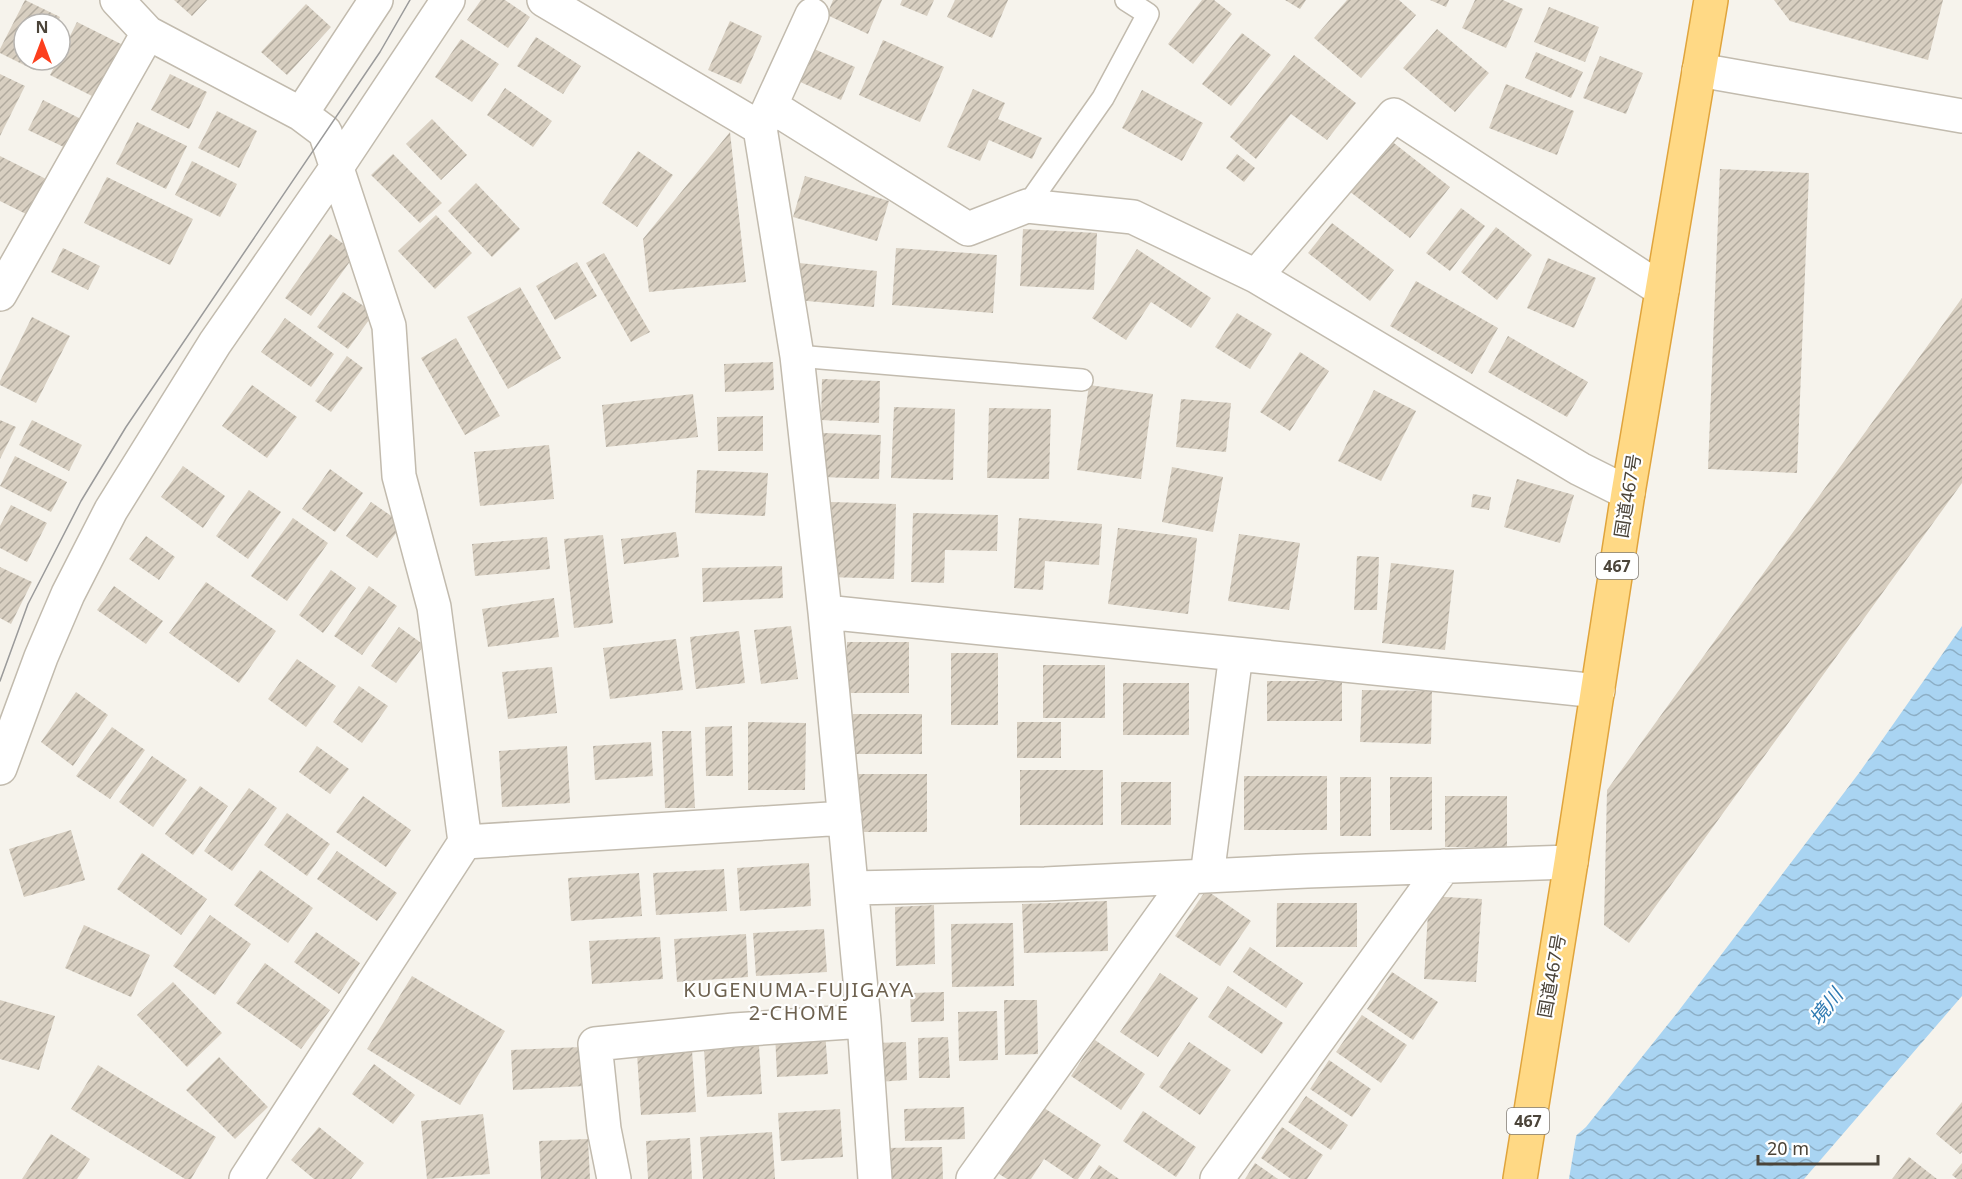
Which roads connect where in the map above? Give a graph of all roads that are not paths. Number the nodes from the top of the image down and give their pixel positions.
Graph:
1 (117, 0) edge
2 (376, 0) edge
3 (448, 0) edge
4 (544, 0) edge
5 (1126, 0) edge
6 (1711, 0) edge
7 (812, 15) dead end
8 (148, 33) junction
9 (1699, 70) junction
10 (301, 114) junction
11 (1962, 116) edge
12 (766, 117) junction
13 (338, 167) junction
14 (1027, 206) junction
15 (1256, 276) junction
16 (1662, 290) junction
17 (0, 294) edge
18 (797, 356) junction
19 (1082, 380) dead end
20 (1628, 493) junction
21 (825, 612) junction
22 (1236, 654) junction
23 (1598, 691) junction
24 (0, 768) edge
25 (845, 818) junction
26 (465, 843) junction
27 (1571, 862) junction
28 (1444, 866) junction
29 (1198, 877) junction
30 (852, 888) junction
31 (864, 1021) junction
32 (246, 1179) edge
33 (614, 1179) edge
34 (875, 1179) edge
35 (973, 1179) edge
36 (1217, 1179) edge
37 (1520, 1179) edge

1 - 8 street
2 - 10 street
3 - 13 street
4 - 12 street
5 - 14 lane
6 - 9 highway, 国道467号 / 467
7 - 12 street
8 - 10 street
8 - 17 street
9 - 11 street
9 - 16 highway, 国道467号 / 467
10 - 13 street
12 - 14 street
12 - 18 street
13 - 24 street
13 - 26 street
14 - 15 street
15 - 16 street
15 - 20 street
16 - 20 highway, 国道467号 / 467
18 - 19 lane
18 - 21 street
20 - 23 highway, 国道467号 / 467
21 - 22 street
21 - 25 street
22 - 23 street
22 - 29 street
23 - 27 highway, 国道467号 / 467
25 - 26 street
25 - 30 street
26 - 32 street
27 - 28 street
27 - 37 highway, 国道467号 / 467
28 - 29 street
28 - 36 street
29 - 30 street
29 - 35 street
30 - 31 street
31 - 33 street
31 - 34 street

